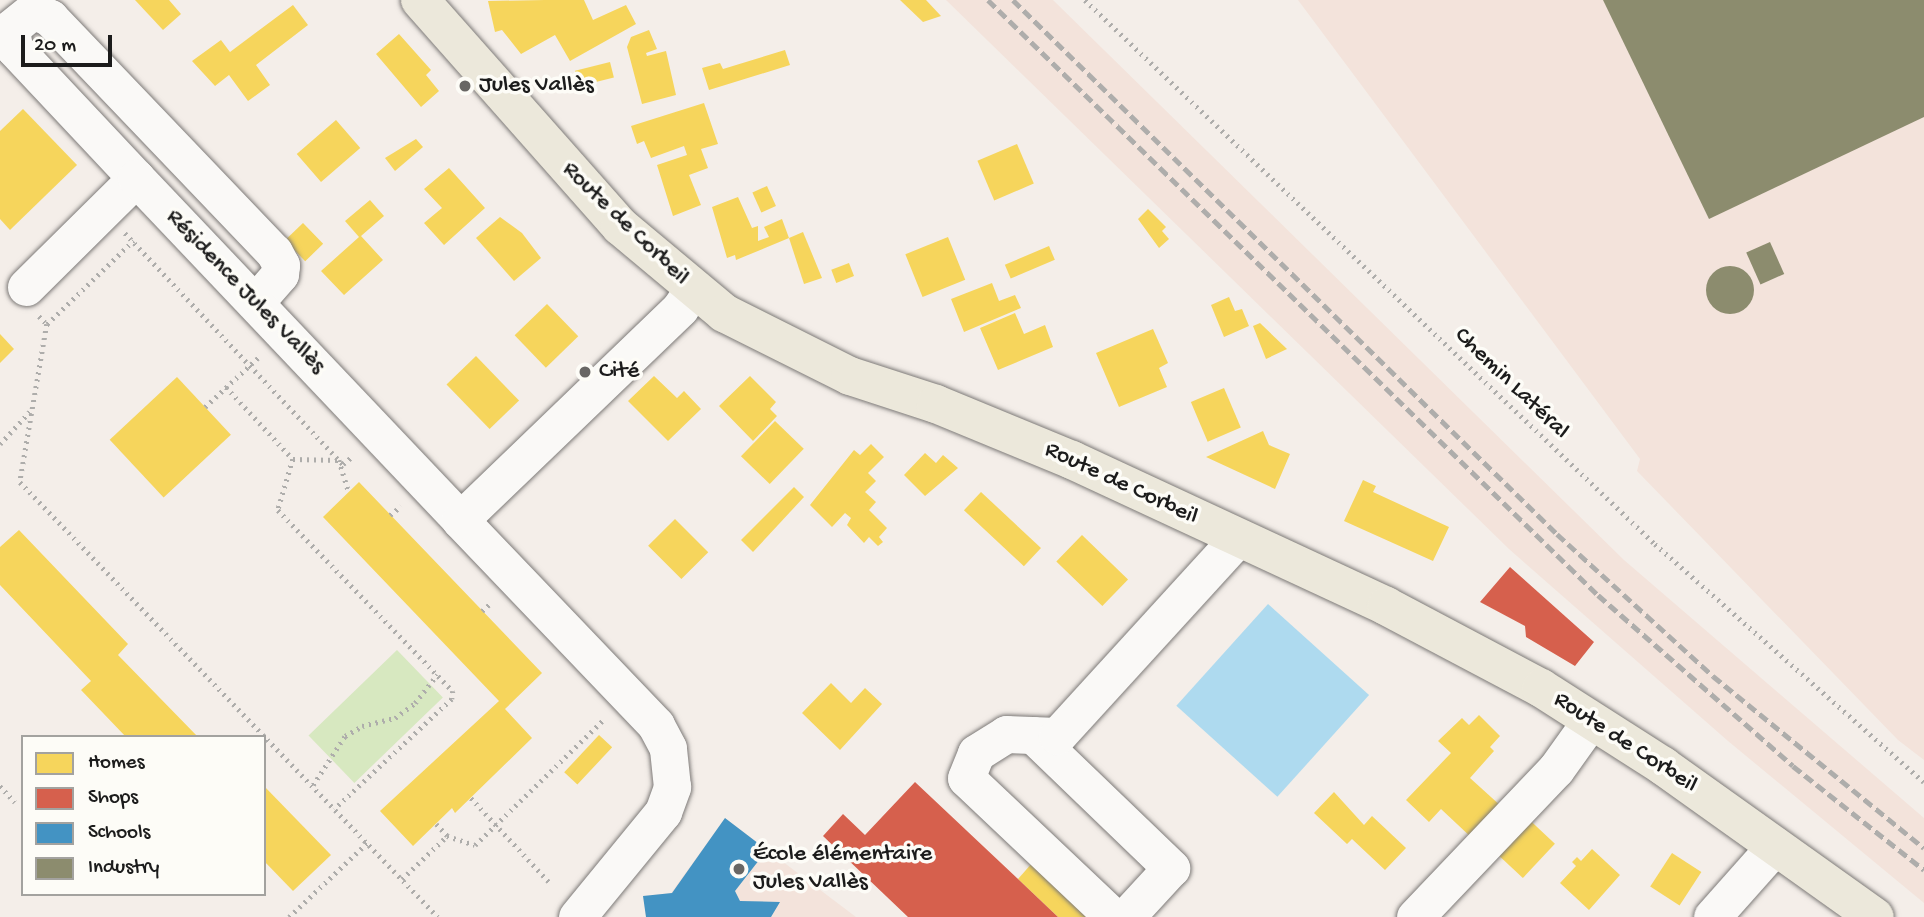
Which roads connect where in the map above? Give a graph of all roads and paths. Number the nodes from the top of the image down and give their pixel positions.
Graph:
1 (420, 0) edge
2 (1085, 0) edge
3 (136, 178) junction
4 (133, 241) junction
5 (26, 287) joint
6 (692, 290) junction
7 (256, 302) junction
8 (47, 324) junction
9 (269, 347) dead end
10 (250, 364) junction
11 (226, 387) junction
12 (205, 407) dead end
13 (31, 410) junction
14 (0, 444) edge
15 (293, 459) junction
16 (339, 460) junction
17 (366, 463) dead end
18 (349, 492) dead end
19 (395, 493) dead end
20 (404, 503) junction
21 (414, 513) dead end
22 (390, 515) dead end
23 (460, 520) junction
24 (1238, 538) junction
25 (486, 590) dead end
26 (495, 599) junction
27 (504, 609) dead end
28 (482, 611) dead end
29 (438, 675) junction
30 (612, 710) dead end
31 (1591, 720) junction
32 (265, 735) edge
33 (1033, 735) junction
34 (266, 736) edge
35 (1924, 782) edge
36 (313, 785) junction
37 (0, 786) edge
38 (471, 798) dead end
39 (15, 802) dead end
40 (335, 809) junction
41 (436, 824) dead end
42 (496, 825) junction
43 (447, 836) junction
44 (366, 843) junction
45 (1775, 846) junction
46 (402, 879) junction
47 (549, 882) dead end
48 (289, 917) edge
49 (438, 917) edge
50 (577, 917) edge
51 (1112, 917) edge
52 (1126, 917) edge
53 (1415, 917) edge
54 (1712, 917) edge
55 (1875, 917) edge

1 - 6 main road, Route de Corbeil
2 - 35 path, Chemin Latéral
3 - 4 path
3 - 5 street
3 - 7 street, Résidence Jules Vallès
3 - 7 street, Résidence Jules Vallès
4 - 8 path
4 - 10 path
5 - 8 path
6 - 23 street
6 - 24 main road, Route de Corbeil
7 - 23 street, Résidence Jules Vallès
8 - 13 path
9 - 10 path
10 - 11 path
10 - 16 path
11 - 12 path
11 - 15 path
13 - 14 path
13 - 32 path
15 - 16 path
15 - 29 path
16 - 17 path
16 - 18 path
19 - 20 path
20 - 21 path
20 - 22 path
23 - 50 street, Résidence Jules Vallès
24 - 31 main road, Route de Corbeil
24 - 33 street
25 - 26 path
26 - 27 path
26 - 28 path
29 - 36 path
29 - 40 path
30 - 42 path
31 - 45 main road, Route de Corbeil
31 - 53 street
33 - 51 street
33 - 52 street
34 - 36 path
36 - 40 path
37 - 39 path
38 - 42 path
40 - 44 path
41 - 43 path
42 - 43 path
42 - 47 path
43 - 46 path
44 - 46 path
44 - 48 path
45 - 54 street
45 - 55 main road, Route de Corbeil
46 - 49 path

